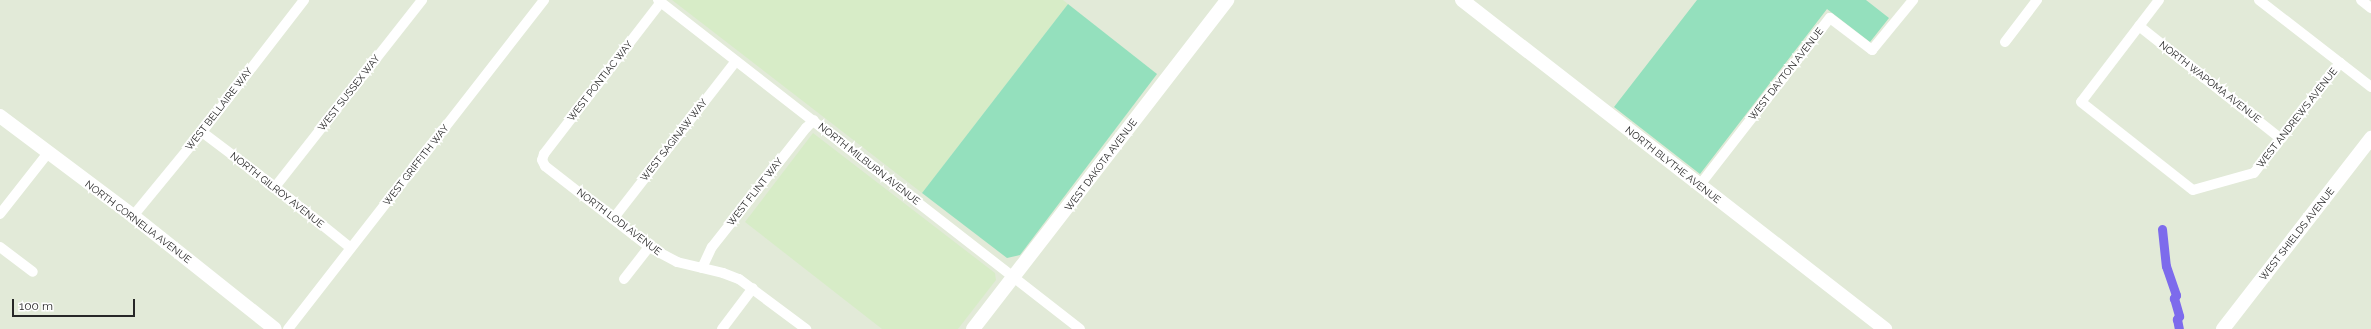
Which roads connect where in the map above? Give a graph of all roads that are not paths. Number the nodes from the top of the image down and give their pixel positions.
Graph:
1 (304, 0) edge
2 (422, 0) edge
3 (544, 0) edge
4 (1227, 0) edge
5 (1462, 0) edge
6 (1913, 0) edge
7 (2037, 0) edge
8 (2159, 0) edge
9 (2259, 0) edge
10 (2361, 0) edge
11 (659, 1) edge
12 (2371, 8) edge
13 (2139, 26) junction
14 (2005, 42) dead end
15 (736, 61) junction
16 (2340, 63) junction
17 (2371, 87) edge
18 (0, 116) edge
19 (814, 120) junction
20 (202, 132) junction
21 (2371, 138) edge
22 (2281, 139) junction
23 (48, 153) junction
24 (542, 160) joint
25 (276, 186) junction
26 (1699, 186) junction
27 (0, 214) edge
28 (133, 216) junction
29 (613, 219) junction
30 (0, 247) edge
31 (649, 247) junction
32 (351, 248) junction
33 (702, 268) junction
34 (33, 272) dead end
35 (1013, 277) junction
36 (624, 279) dead end
37 (753, 288) junction
38 (275, 329) edge
39 (288, 329) edge
40 (722, 329) edge
41 (806, 329) edge
42 (973, 329) edge
43 (1080, 329) edge
44 (1885, 329) edge
45 (2223, 329) edge

1 - 20 street, WEST BELLAIRE WAY
2 - 25 street, WEST SUSSEX WAY
3 - 32 street, WEST GRIFFITH WAY
4 - 35 street, WEST DAKOTA AVENUE
5 - 26 street, NORTH BLYTHE AVENUE
6 - 26 street, WEST DAYTON AVENUE
7 - 14 street
8 - 13 street
9 - 16 street
10 - 12 street
11 - 15 street, NORTH MILBURN AVENUE
11 - 24 street, WEST PONTIAC WAY
13 - 22 street, NORTH WAPOMA AVENUE
13 - 22 street, WEST ANDREWS AVENUE
15 - 19 street, NORTH MILBURN AVENUE
15 - 29 street, WEST SAGINAW WAY
16 - 17 street
16 - 22 street, WEST ANDREWS AVENUE
18 - 23 street, NORTH CORNELIA AVENUE
19 - 33 street, WEST FLINT WAY
19 - 35 street, NORTH MILBURN AVENUE
20 - 25 street, NORTH GILROY AVENUE
20 - 28 street, WEST BELLAIRE WAY
21 - 45 street, WEST SHIELDS AVENUE
23 - 27 street
23 - 28 street, NORTH CORNELIA AVENUE
24 - 29 street, NORTH LODI AVENUE
25 - 32 street, NORTH GILROY AVENUE
26 - 44 street, NORTH BLYTHE AVENUE
28 - 38 street, NORTH CORNELIA AVENUE
29 - 31 street, NORTH LODI AVENUE
30 - 34 street
31 - 33 street, NORTH LODI AVENUE
31 - 36 street
32 - 39 street, WEST GRIFFITH WAY
33 - 37 street, NORTH LODI AVENUE
35 - 42 street, WEST DAKOTA AVENUE
35 - 43 street, NORTH MILBURN AVENUE
37 - 40 street
37 - 41 street, NORTH LODI AVENUE

